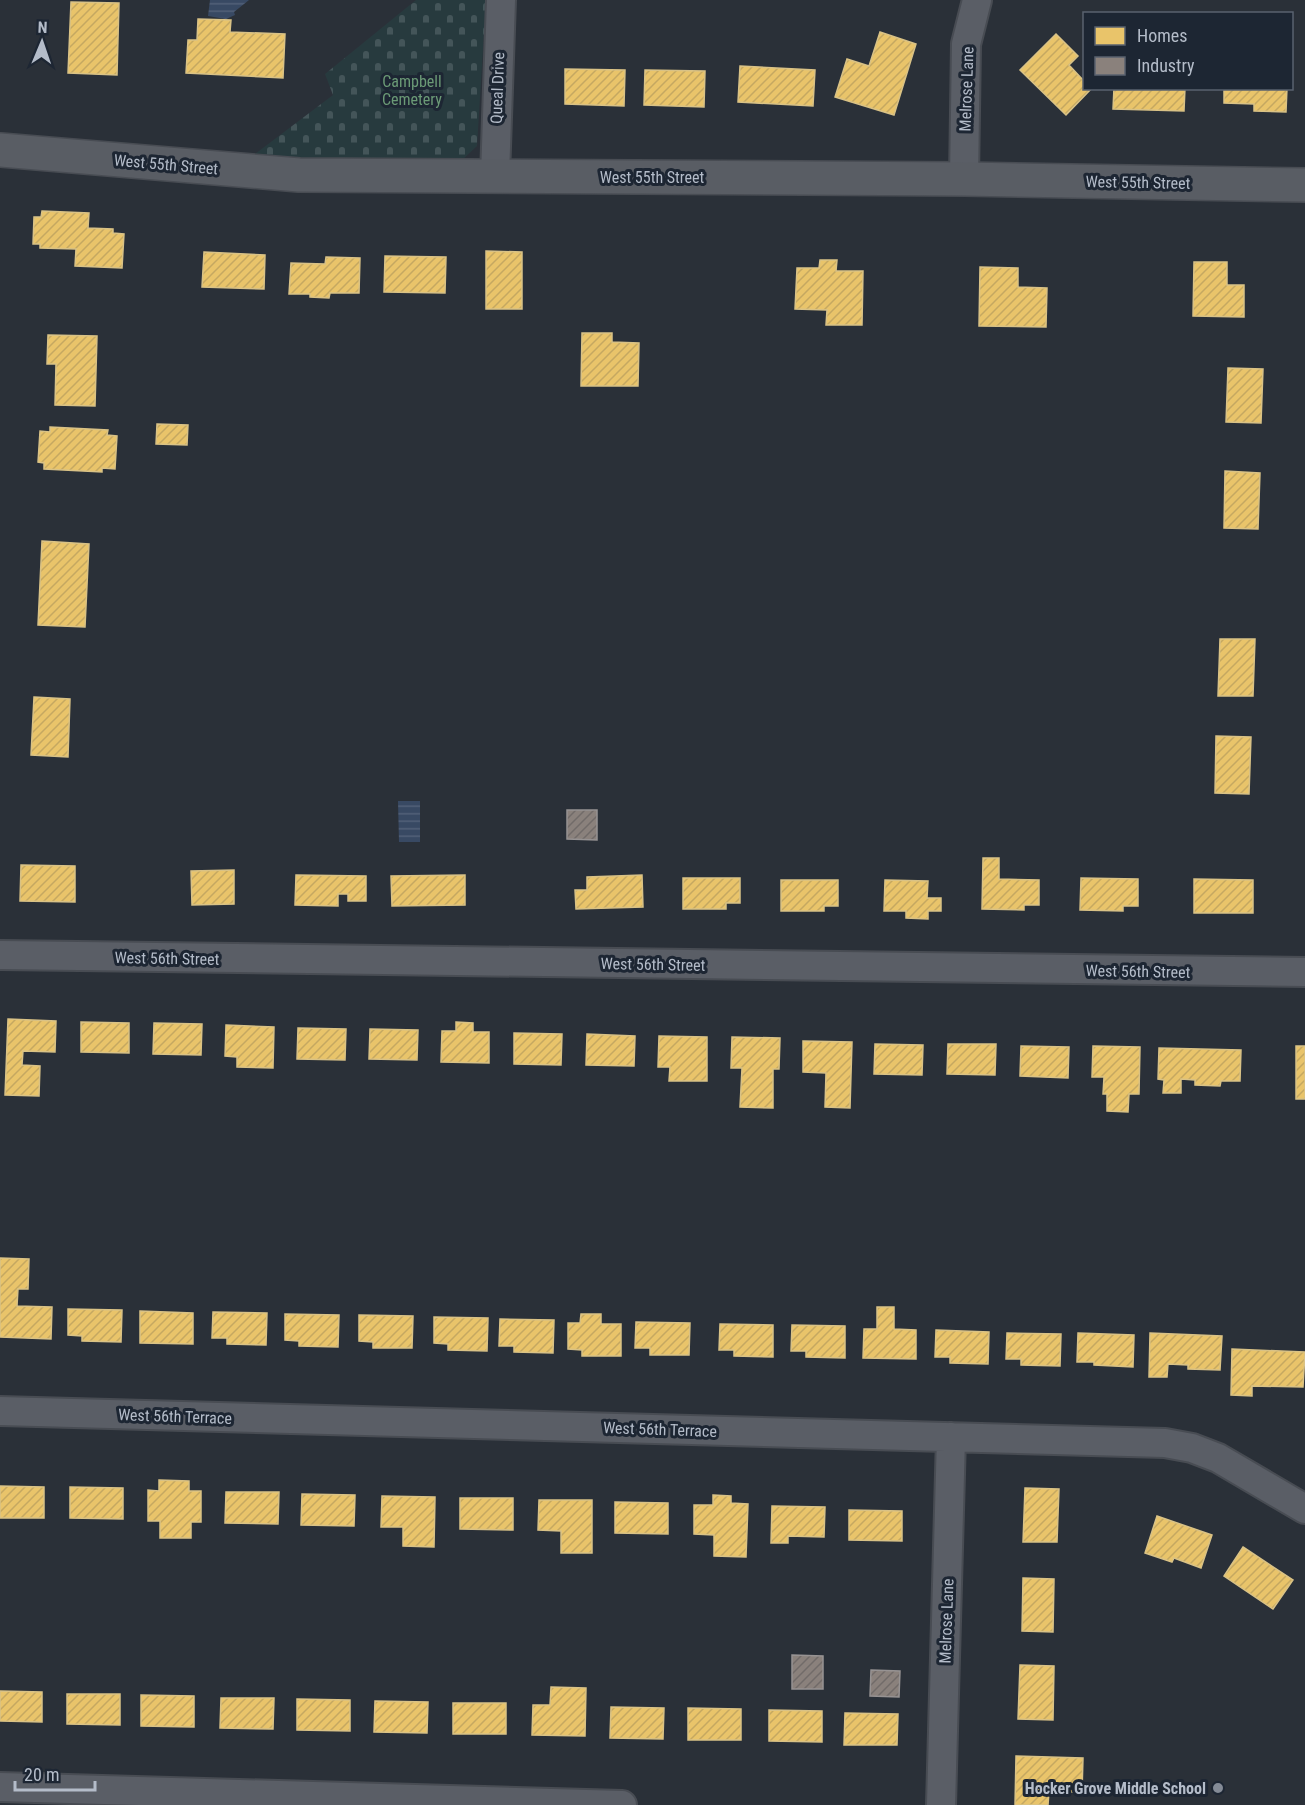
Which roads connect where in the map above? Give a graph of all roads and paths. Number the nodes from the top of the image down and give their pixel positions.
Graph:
1 (501, 0) edge
2 (977, 0) edge
3 (0, 150) edge
4 (495, 176) junction
5 (964, 179) junction
6 (1305, 185) edge
7 (0, 956) edge
8 (1305, 972) edge
9 (0, 1411) edge
10 (951, 1437) junction
11 (1305, 1509) edge
12 (0, 1787) edge
13 (622, 1805) edge
14 (941, 1805) edge

1 - 4 street, Queal Drive
2 - 5 street, Melrose Lane
3 - 4 street, West 55th Street
4 - 5 street, West 55th Street
5 - 6 street, West 55th Street
7 - 8 street, West 56th Street
9 - 10 street, West 56th Terrace
10 - 11 street, West 56th Terrace
10 - 14 street, Melrose Lane
12 - 13 street

